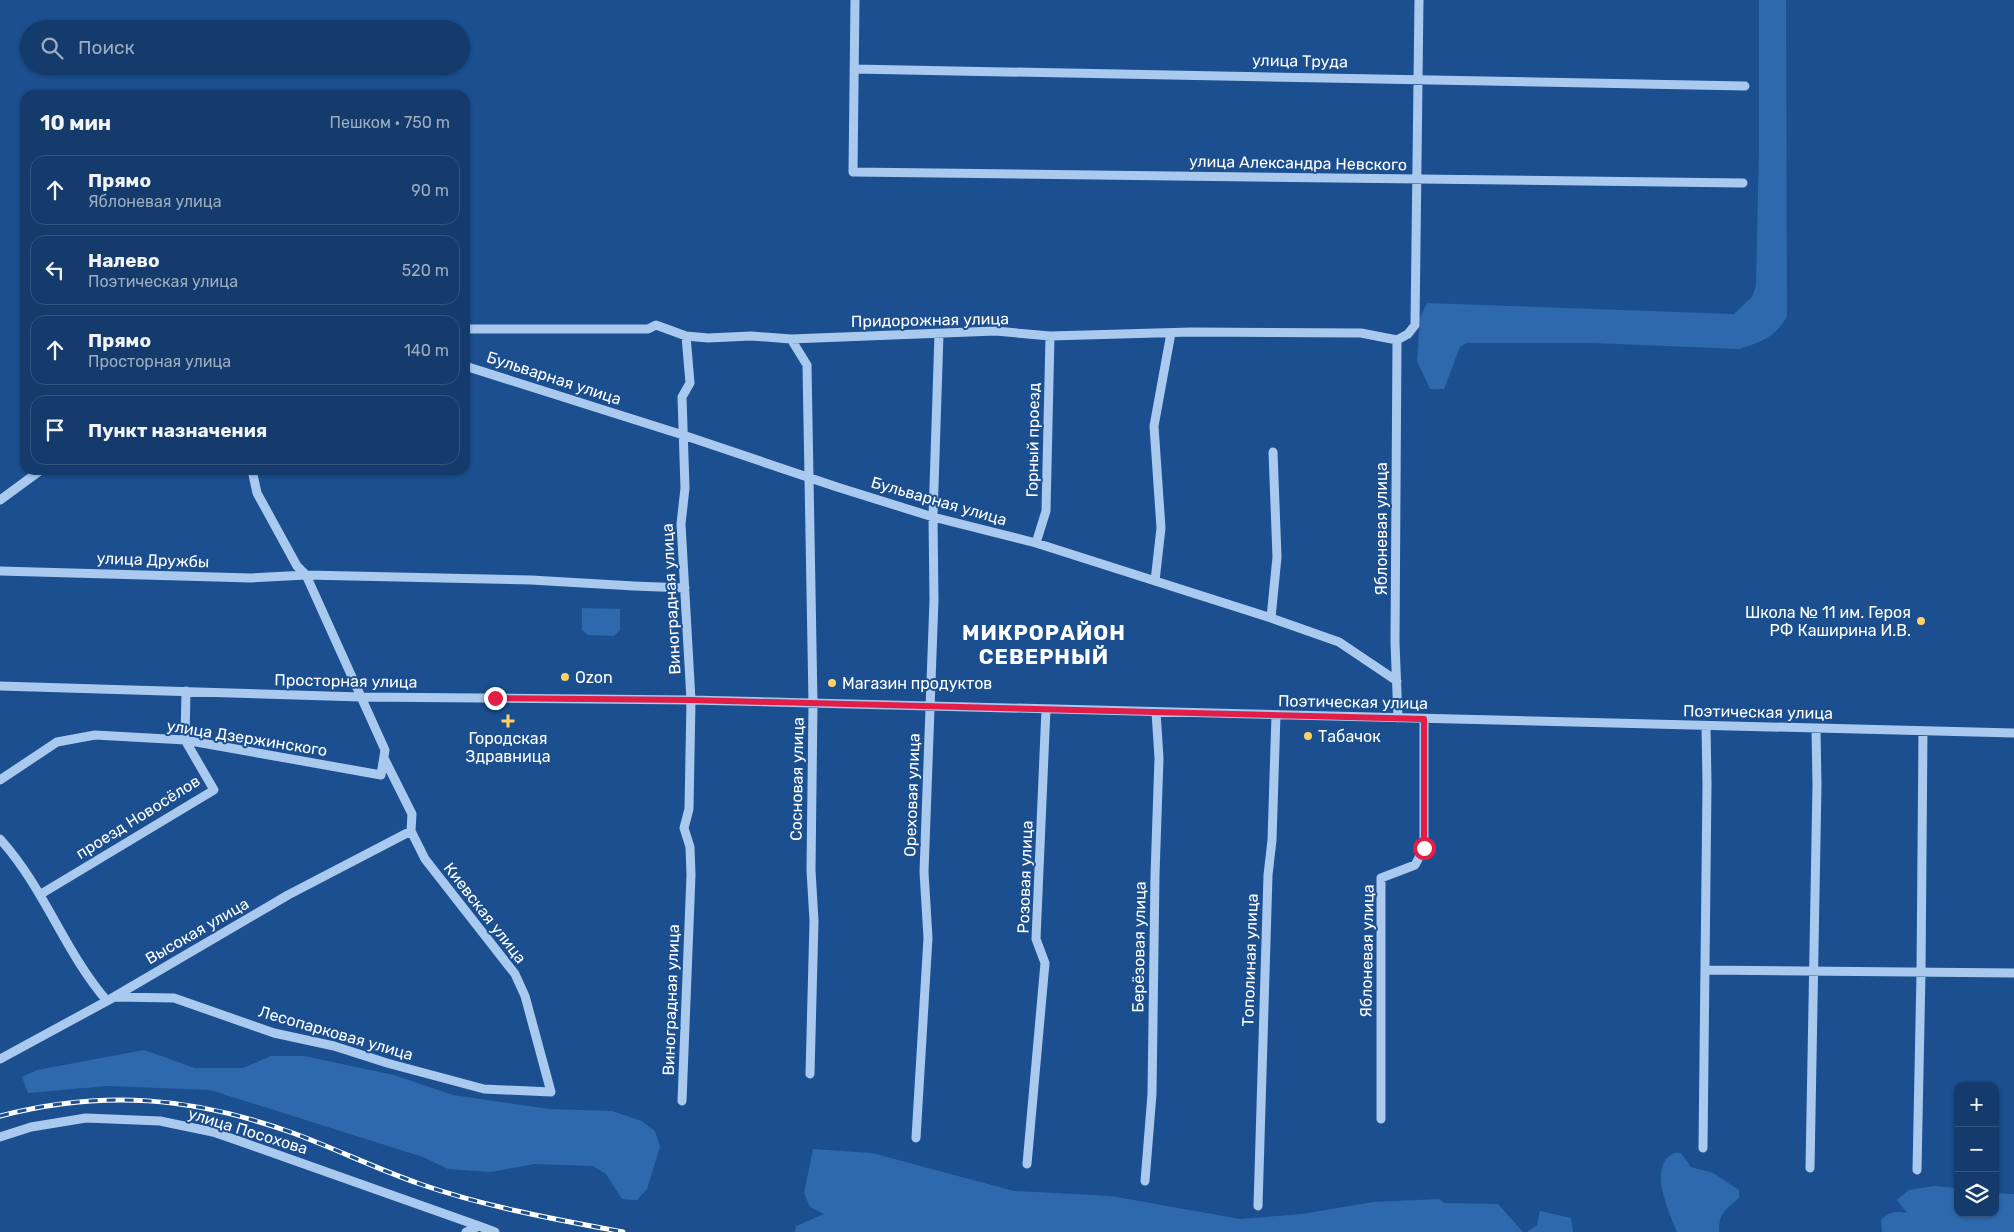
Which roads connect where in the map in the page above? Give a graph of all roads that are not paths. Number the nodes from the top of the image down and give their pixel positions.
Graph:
1 (855, 0) edge
2 (1419, 0) edge
3 (854, 69) junction
4 (1418, 78) junction
5 (1745, 86) dead end
6 (1417, 179) junction
7 (1743, 183) dead end
8 (470, 329) edge
9 (1171, 333) junction
10 (939, 334) junction
11 (686, 336) junction
12 (1050, 336) junction
13 (791, 339) junction
14 (1397, 340) junction
15 (470, 368) edge
16 (683, 435) junction
17 (1273, 452) dead end
18 (34, 475) edge
19 (253, 475) edge
20 (809, 477) junction
21 (0, 500) edge
22 (933, 517) junction
23 (1036, 543) junction
24 (0, 571) edge
25 (306, 575) junction
26 (1155, 581) junction
27 (684, 588) junction
28 (1271, 618) junction
29 (1397, 681) junction
30 (0, 686) edge
31 (186, 691) junction
32 (361, 697) junction
33 (691, 700) junction
34 (814, 703) junction
35 (930, 706) junction
36 (1046, 709) junction
37 (1156, 712) junction
38 (1276, 715) junction
39 (1398, 718) junction
40 (1424, 719) junction
41 (1706, 726) junction
42 (1816, 728) junction
43 (1923, 731) junction
44 (2014, 734) edge
45 (185, 740) junction
46 (384, 758) junction
47 (0, 780) edge
48 (411, 831) junction
49 (0, 840) edge
50 (41, 894) junction
51 (1705, 970) junction
52 (1812, 972) junction
53 (1921, 973) junction
54 (2014, 973) edge
55 (111, 999) junction
56 (0, 1059) edge
57 (810, 1074) dead end
58 (551, 1092) joint
59 (682, 1101) dead end
60 (1380, 1119) dead end
61 (0, 1137) edge
62 (916, 1138) dead end
63 (1703, 1148) dead end
64 (1027, 1164) dead end
65 (1810, 1168) dead end
66 (1917, 1170) dead end
67 (1145, 1181) dead end
68 (1258, 1206) dead end
69 (479, 1226) junction
70 (466, 1232) edge
71 (495, 1232) edge

1 - 3 street
2 - 4 street
3 - 4 street, улица Труда
3 - 6 street, улица Александра Невского
4 - 5 street, улица Труда
4 - 6 street
6 - 7 street, улица Александра Невского
6 - 14 street
8 - 11 street, Придорожная улица
9 - 12 street, Придорожная улица
9 - 14 street, Придорожная улица
9 - 26 street
10 - 12 street, Придорожная улица
10 - 13 street, Придорожная улица
10 - 22 street, Ореховая улица
11 - 13 street, Придорожная улица
11 - 16 street, Виноградная улица
12 - 23 street, Горный проезд
13 - 20 street, Сосновая улица
14 - 29 street, Яблоневая улица
15 - 16 street, Бульварная улица
16 - 20 street, Бульварная улица
16 - 27 street, Виноградная улица
17 - 28 street
18 - 21 street
19 - 25 street
20 - 22 street, Бульварная улица
20 - 34 street, Сосновая улица
22 - 23 street, Бульварная улица
22 - 35 street, Ореховая улица
23 - 26 street, Бульварная улица
24 - 25 street, улица Дружбы
25 - 27 street, улица Дружбы
25 - 32 street
26 - 28 street, Бульварная улица
27 - 33 street, Виноградная улица
28 - 29 street, Бульварная улица
29 - 39 street, Яблоневая улица
30 - 31 street, Просторная улица
31 - 32 street, Просторная улица
31 - 45 street
32 - 33 street, Просторная улица
32 - 46 street
33 - 34 street, Поэтическая улица
33 - 59 street, Виноградная улица
34 - 35 street, Поэтическая улица
34 - 57 street, Сосновая улица
35 - 36 street, Поэтическая улица
35 - 62 street, Ореховая улица
36 - 37 street, Поэтическая улица
36 - 64 street, Розовая улица
37 - 38 street, Поэтическая улица
37 - 67 street, Берёзовая улица
38 - 39 street, Поэтическая улица
38 - 68 street, Тополиная улица
39 - 40 street, Поэтическая улица
40 - 41 street, Поэтическая улица
40 - 60 street, Яблоневая улица
41 - 42 street, Поэтическая улица
41 - 51 street
42 - 43 street, Поэтическая улица
42 - 52 street
43 - 44 street, Поэтическая улица
43 - 53 street
45 - 46 street, улица Дзержинского
45 - 47 street, улица Дзержинского
45 - 50 street, проезд Новосёлов
46 - 48 street, Киевская улица
48 - 55 street, Высокая улица
48 - 58 street, Киевская улица
49 - 50 street
50 - 55 street
51 - 52 street
51 - 63 street
52 - 53 street
52 - 65 street
53 - 54 street
53 - 66 street
55 - 56 street, Высокая улица
55 - 58 street, Лесопарковая улица
61 - 69 street, улица Посохова
69 - 70 street
69 - 71 street, улица Посохова

